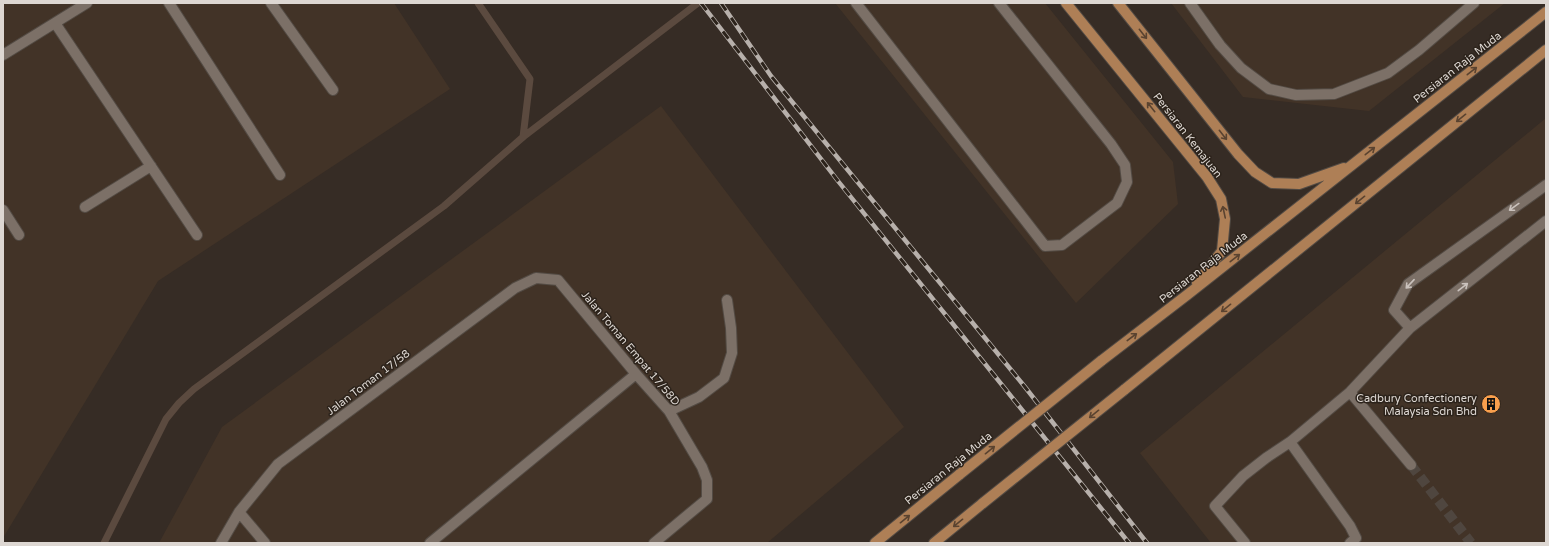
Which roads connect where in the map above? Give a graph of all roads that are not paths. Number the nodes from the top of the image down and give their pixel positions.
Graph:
1 (87, 3) edge
2 (169, 3) edge
3 (271, 3) edge
4 (856, 3) edge
5 (999, 3) edge
6 (1066, 3) edge
7 (1118, 3) edge
8 (1190, 3) edge
9 (1474, 3) edge
10 (1546, 12) edge
11 (54, 23) junction
12 (1546, 50) edge
13 (3, 55) edge
14 (332, 90) dead end
15 (1354, 164) junction
16 (151, 166) junction
17 (280, 175) dead end
18 (1546, 185) edge
19 (85, 208) dead end
20 (3, 210) edge
21 (1546, 221) edge
22 (19, 235) dead end
23 (197, 235) dead end
24 (558, 280) joint
25 (1187, 295) junction
26 (727, 300) dead end
27 (1410, 328) junction
28 (636, 374) junction
29 (1350, 392) junction
30 (669, 411) junction
31 (1290, 442) junction
32 (1411, 465) tunnel mouth
33 (240, 512) junction
34 (221, 543) edge
35 (265, 543) edge
36 (430, 543) edge
37 (654, 543) edge
38 (875, 543) edge
39 (934, 543) edge
40 (1245, 543) edge
41 (1350, 543) edge

1 - 11 lane
2 - 17 lane
3 - 14 lane
4 - 5 lane
25 -> 6 main road, Persiaran Kemajuan
7 -> 15 main road
8 - 9 lane
15 -> 10 main road, Persiaran Raja Muda
11 - 13 lane
11 - 16 lane
12 -> 39 main road, bridge
25 -> 15 main road, Persiaran Raja Muda
16 - 19 lane
16 - 23 lane
18 -> 27 lane
20 - 22 lane
27 -> 21 lane
24 - 28 lane, Jalan Toman Empat 17/58D
24 - 33 lane, Jalan Toman 17/58
38 -> 25 main road, Persiaran Raja Muda, bridge
26 - 30 lane
27 - 29 lane
28 - 30 lane, Jalan Toman Empat 17/58D
28 - 36 lane
29 - 31 lane
29 - 32 lane
30 - 37 lane, Jalan Toman Empat 17/58D
31 - 40 lane
31 - 41 lane
33 - 34 lane, Jalan Toman 17/58
33 - 35 lane

